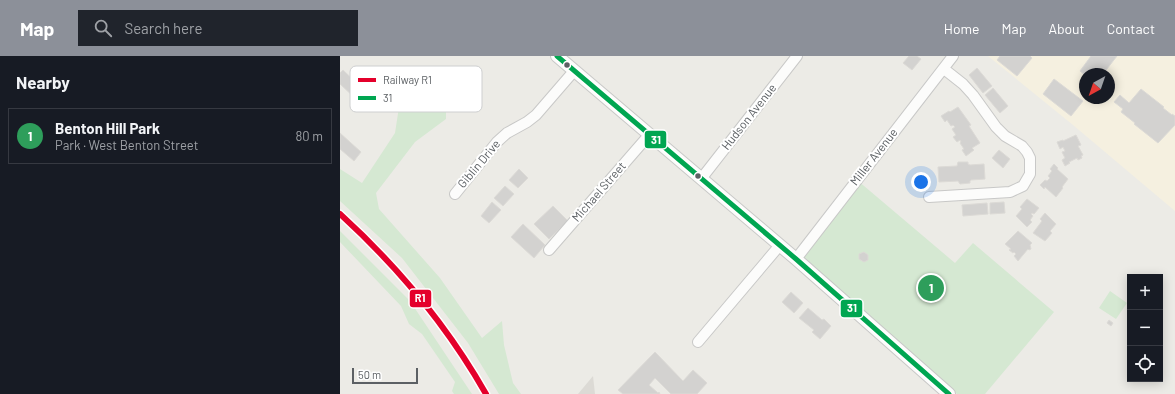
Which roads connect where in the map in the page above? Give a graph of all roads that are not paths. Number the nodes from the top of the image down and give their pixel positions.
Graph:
1 (556, 56) edge
2 (797, 56) edge
3 (953, 56) edge
4 (944, 69) junction
5 (574, 71) junction
6 (649, 135) junction
7 (701, 179) junction
8 (455, 194) dead end
9 (929, 197) dead end
10 (780, 245) junction
11 (549, 250) dead end
12 (796, 259) junction
13 (698, 342) dead end
14 (949, 394) edge

1 - 5 street
2 - 7 street, Hudson Avenue
3 - 4 street, Miller Avenue
4 - 9 street
4 - 12 street, Miller Avenue
5 - 6 street
5 - 8 street, Giblin Drive
6 - 7 street
6 - 11 street, Michael Street
7 - 10 street
10 - 12 street
10 - 13 street
12 - 14 street

